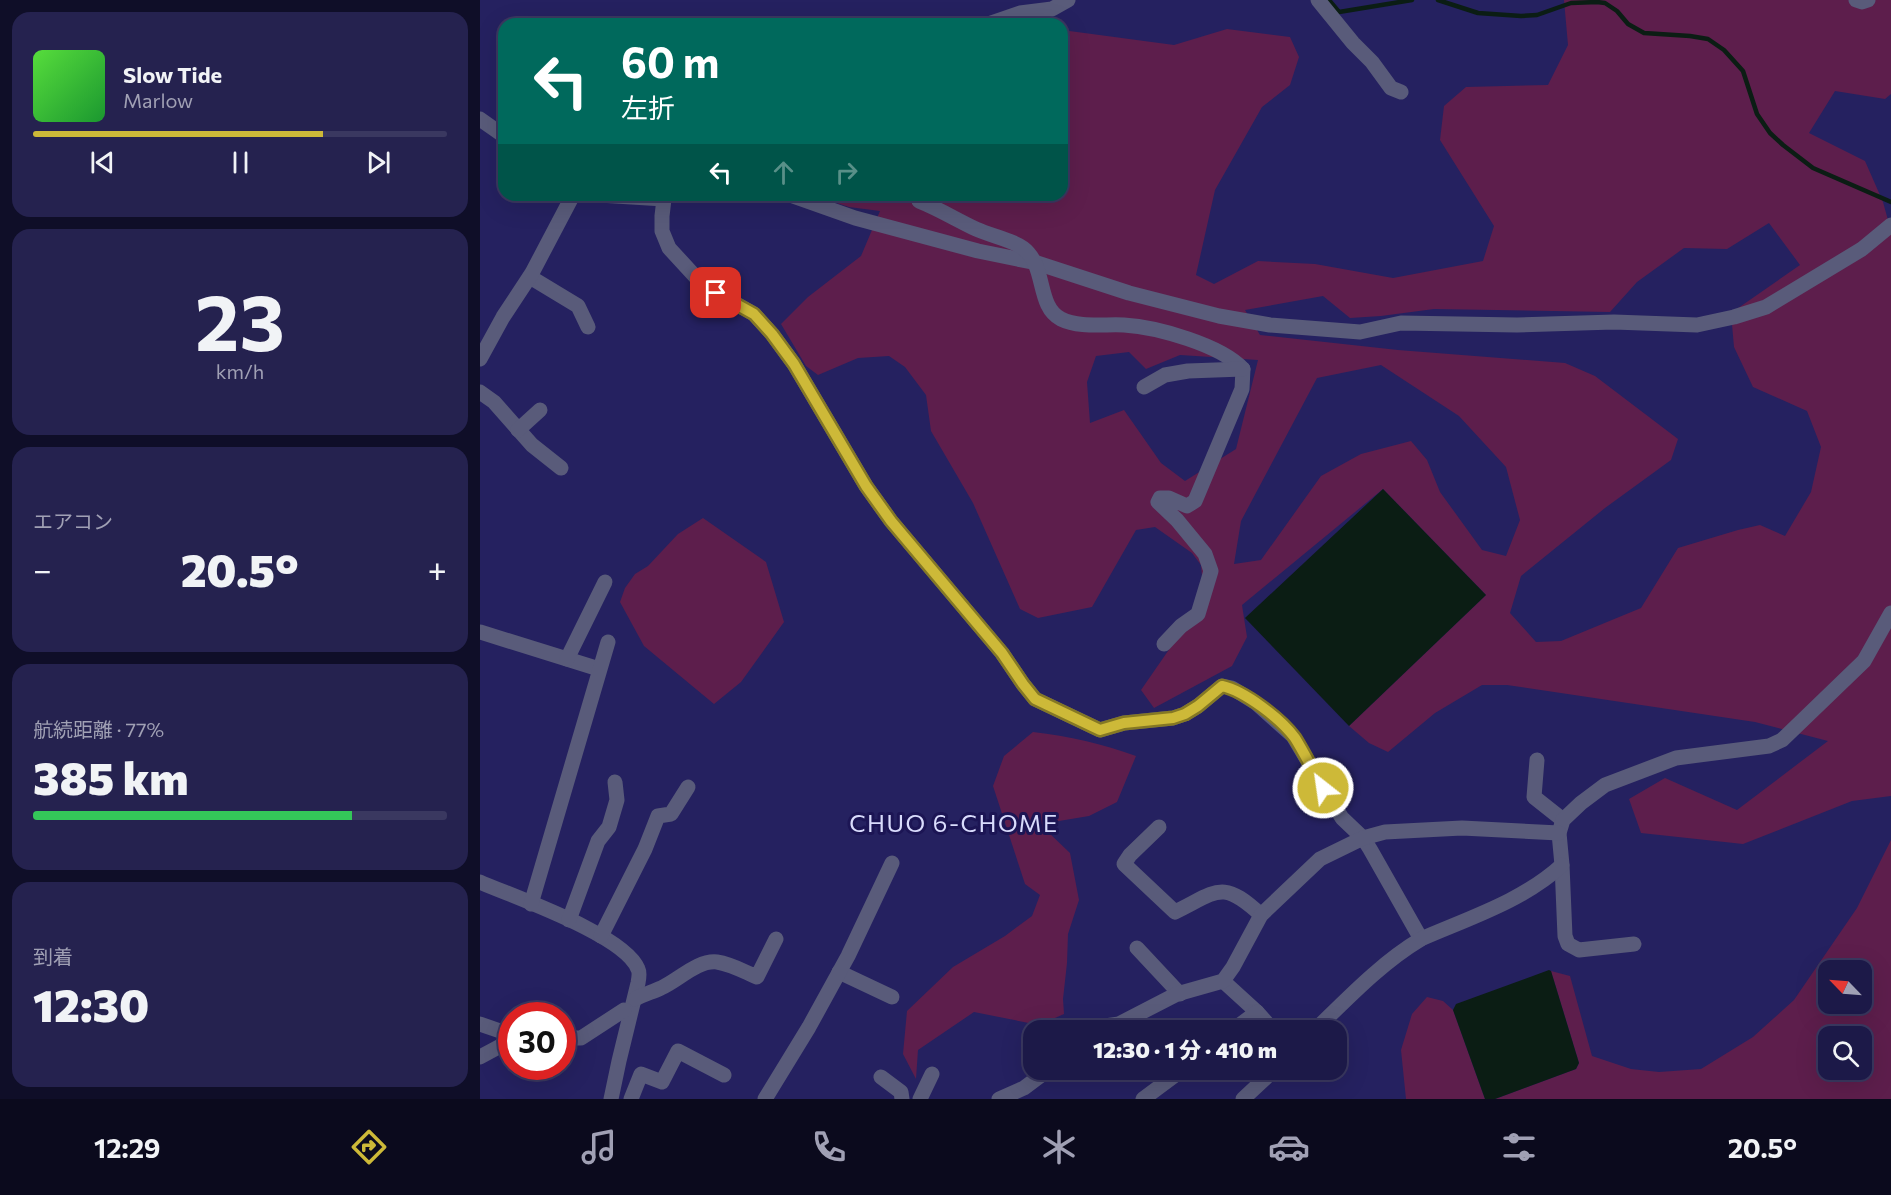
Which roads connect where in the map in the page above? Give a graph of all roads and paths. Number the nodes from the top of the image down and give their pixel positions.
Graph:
1 (1068, 0) edge
2 (1318, 0) edge
3 (1856, 0) edge
4 (1868, 0) edge
5 (1005, 18) edge
6 (1401, 92) dead end
7 (480, 119) edge
8 (498, 132) edge
9 (570, 201) edge
10 (665, 201) edge
11 (807, 201) edge
12 (919, 201) dead end
13 (1891, 225) edge
14 (1037, 263) junction
15 (530, 278) junction
16 (588, 327) dead end
17 (481, 354) edge
18 (1243, 369) junction
19 (1144, 387) dead end
20 (480, 392) edge
21 (540, 410) dead end
22 (518, 430) junction
23 (561, 468) dead end
24 (605, 582) dead end
25 (1891, 614) edge
26 (480, 632) edge
27 (608, 642) dead end
28 (1164, 644) dead end
29 (567, 659) junction
30 (599, 669) junction
31 (1538, 760) dead end
32 (615, 782) dead end
33 (688, 787) dead end
34 (1561, 826) junction
35 (1160, 827) dead end
36 (1363, 838) junction
37 (892, 863) dead end
38 (1562, 865) junction
39 (480, 882) edge
40 (531, 904) junction
41 (1261, 915) junction
42 (569, 920) junction
43 (601, 936) junction
44 (776, 939) dead end
45 (1421, 939) junction
46 (1634, 944) dead end
47 (1137, 948) dead end
48 (839, 972) junction
49 (1223, 981) junction
50 (1180, 994) junction
51 (892, 997) dead end
52 (630, 1005) junction
53 (1257, 1012) junction
54 (1127, 1020) edge
55 (1246, 1020) edge
56 (1264, 1020) edge
57 (1326, 1020) edge
58 (480, 1024) edge
59 (498, 1030) edge
60 (576, 1038) edge
61 (498, 1048) edge
62 (480, 1057) edge
63 (932, 1074) dead end
64 (724, 1075) dead end
65 (881, 1077) dead end
66 (1035, 1080) edge
67 (1169, 1080) edge
68 (1263, 1080) edge
69 (611, 1099) edge
70 (631, 1099) edge
71 (765, 1099) edge
72 (902, 1099) edge
73 (920, 1099) edge
74 (999, 1099) edge
75 (1143, 1099) edge
76 (1243, 1099) edge

1 - 5 street
2 - 6 street
3 - 4 street
7 - 8 street
9 - 15 street
10 - 36 street
11 - 14 street
12 - 14 street
13 - 14 street
14 - 18 street
15 - 16 street
15 - 17 street
18 - 19 street
18 - 28 street
20 - 22 street
21 - 22 street
22 - 23 street
24 - 29 street
25 - 34 street
26 - 29 street
27 - 30 street
29 - 30 street
30 - 40 street
31 - 34 street
32 - 42 street
33 - 43 street
34 - 36 street
34 - 38 street
35 - 41 street
36 - 41 street
36 - 45 street
37 - 48 street
38 - 45 street
38 - 46 street
39 - 40 street
40 - 42 street
41 - 49 street
42 - 43 street
43 - 52 street
44 - 52 street
45 - 57 street
47 - 50 street
48 - 51 street
48 - 71 street
49 - 50 street
49 - 53 street
50 - 54 street
52 - 60 street
52 - 69 street
53 - 55 street
53 - 56 street
58 - 59 street
61 - 62 street
63 - 73 street
64 - 70 street
65 - 72 street
66 - 74 street
67 - 75 street
68 - 76 street

